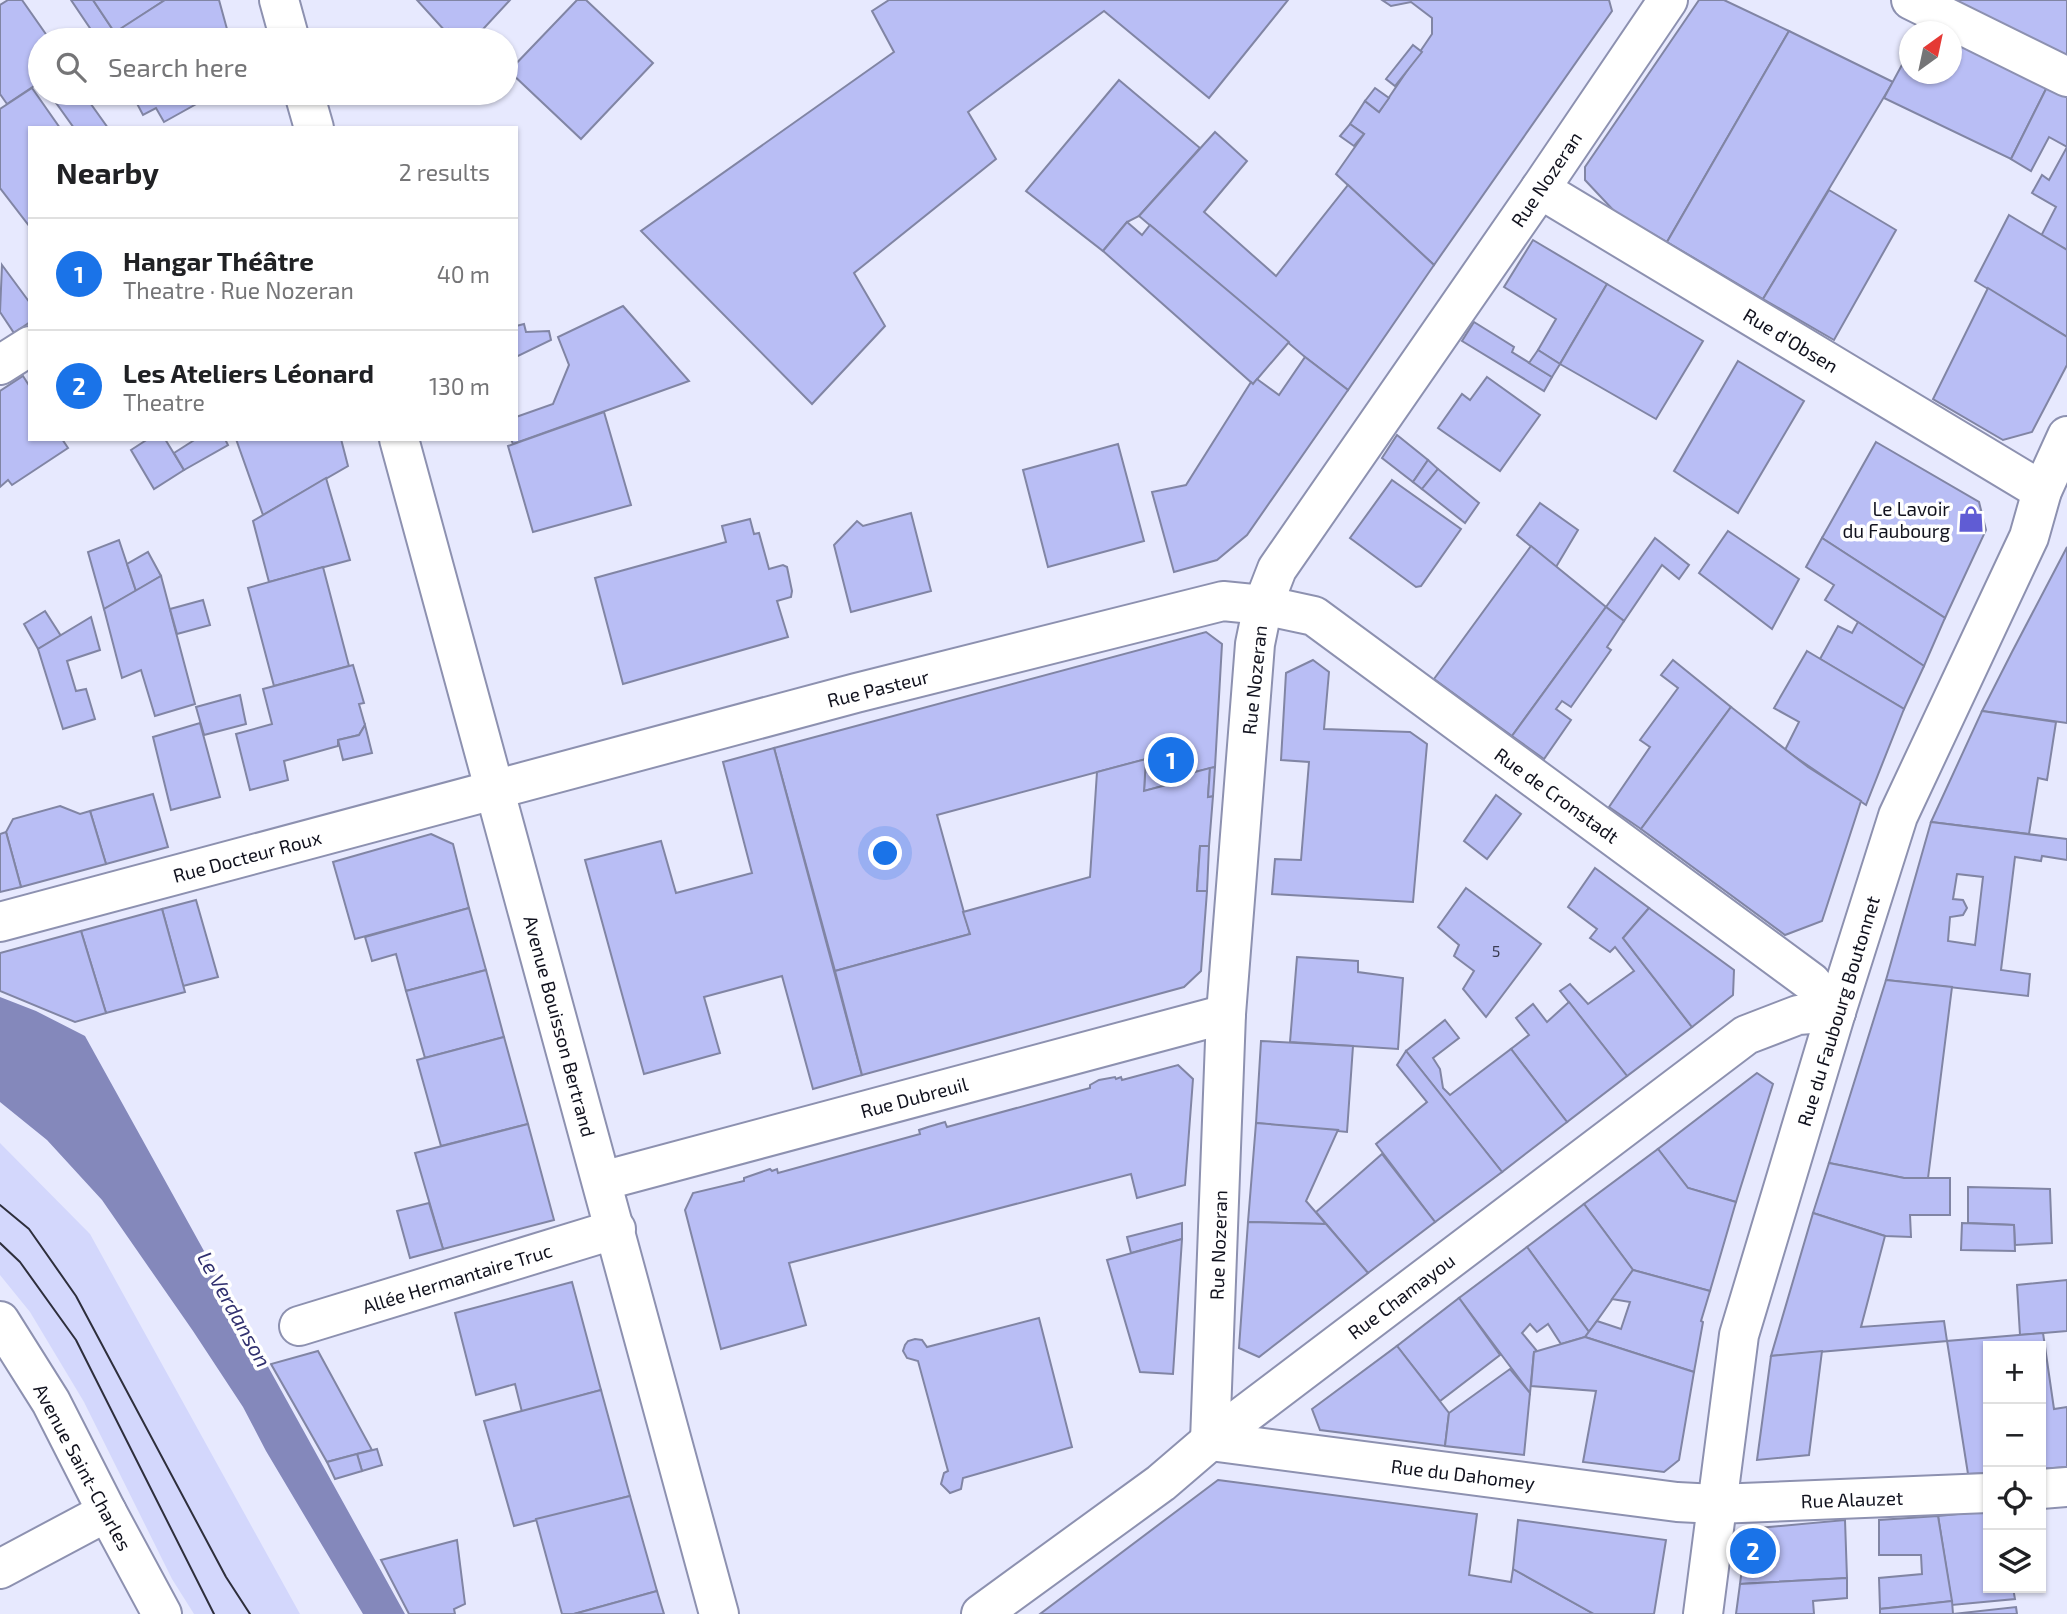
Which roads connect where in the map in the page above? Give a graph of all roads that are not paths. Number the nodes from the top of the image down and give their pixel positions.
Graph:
1 (279, 0) edge
2 (1668, 0) edge
3 (1914, 0) edge
4 (287, 28) edge
5 (2067, 77) edge
6 (307, 105) edge
7 (313, 126) edge
8 (1540, 189) junction
9 (28, 347) edge
10 (0, 365) edge
11 (2067, 436) edge
12 (400, 441) edge
13 (2042, 491) junction
14 (1263, 605) junction
15 (495, 790) junction
16 (0, 922) edge
17 (1836, 1012) junction
18 (1226, 1014) junction
19 (602, 1181) junction
20 (616, 1230) junction
21 (0, 1321) edge
22 (299, 1326) dead end
23 (1210, 1441) junction
24 (2067, 1487) edge
25 (2046, 1489) edge
26 (1983, 1493) edge
27 (1716, 1504) junction
28 (107, 1512) junction
29 (0, 1569) edge
30 (162, 1614) edge
31 (719, 1614) edge
32 (981, 1614) edge
33 (1703, 1614) edge

1 - 4 street
2 - 8 street, Rue Nozeran
3 - 5 street
6 - 7 street
8 - 13 street, Rue d'Obsen
8 - 14 street, Rue Nozeran
9 - 10 street
11 - 13 street, Rue du Faubourg Boutonnet
12 - 15 street, Avenue Bouisson Bertrand
13 - 17 street, Rue du Faubourg Boutonnet
14 - 15 street, Rue Pasteur
14 - 17 street, Rue de Cronstadt
14 - 18 street, Rue Nozeran
15 - 16 street, Rue Docteur Roux
15 - 19 street, Avenue Bouisson Bertrand
17 - 23 street, Rue Chamayou
17 - 27 street, Rue du Faubourg Boutonnet
18 - 19 street, Rue Dubreuil
18 - 23 street, Rue Nozeran
19 - 20 street, Avenue Bouisson Bertrand
20 - 22 street, Allée Hermantaire Truc
20 - 31 street, Avenue Bouisson Bertrand
21 - 28 street, Avenue Saint-Charles
23 - 27 street, Rue du Dahomey
23 - 32 street, Rue Chamayou
24 - 25 street
26 - 27 street, Rue Alauzet
27 - 33 street, Rue du Faubourg Boutonnet
28 - 29 street
28 - 30 street, Avenue Saint-Charles

